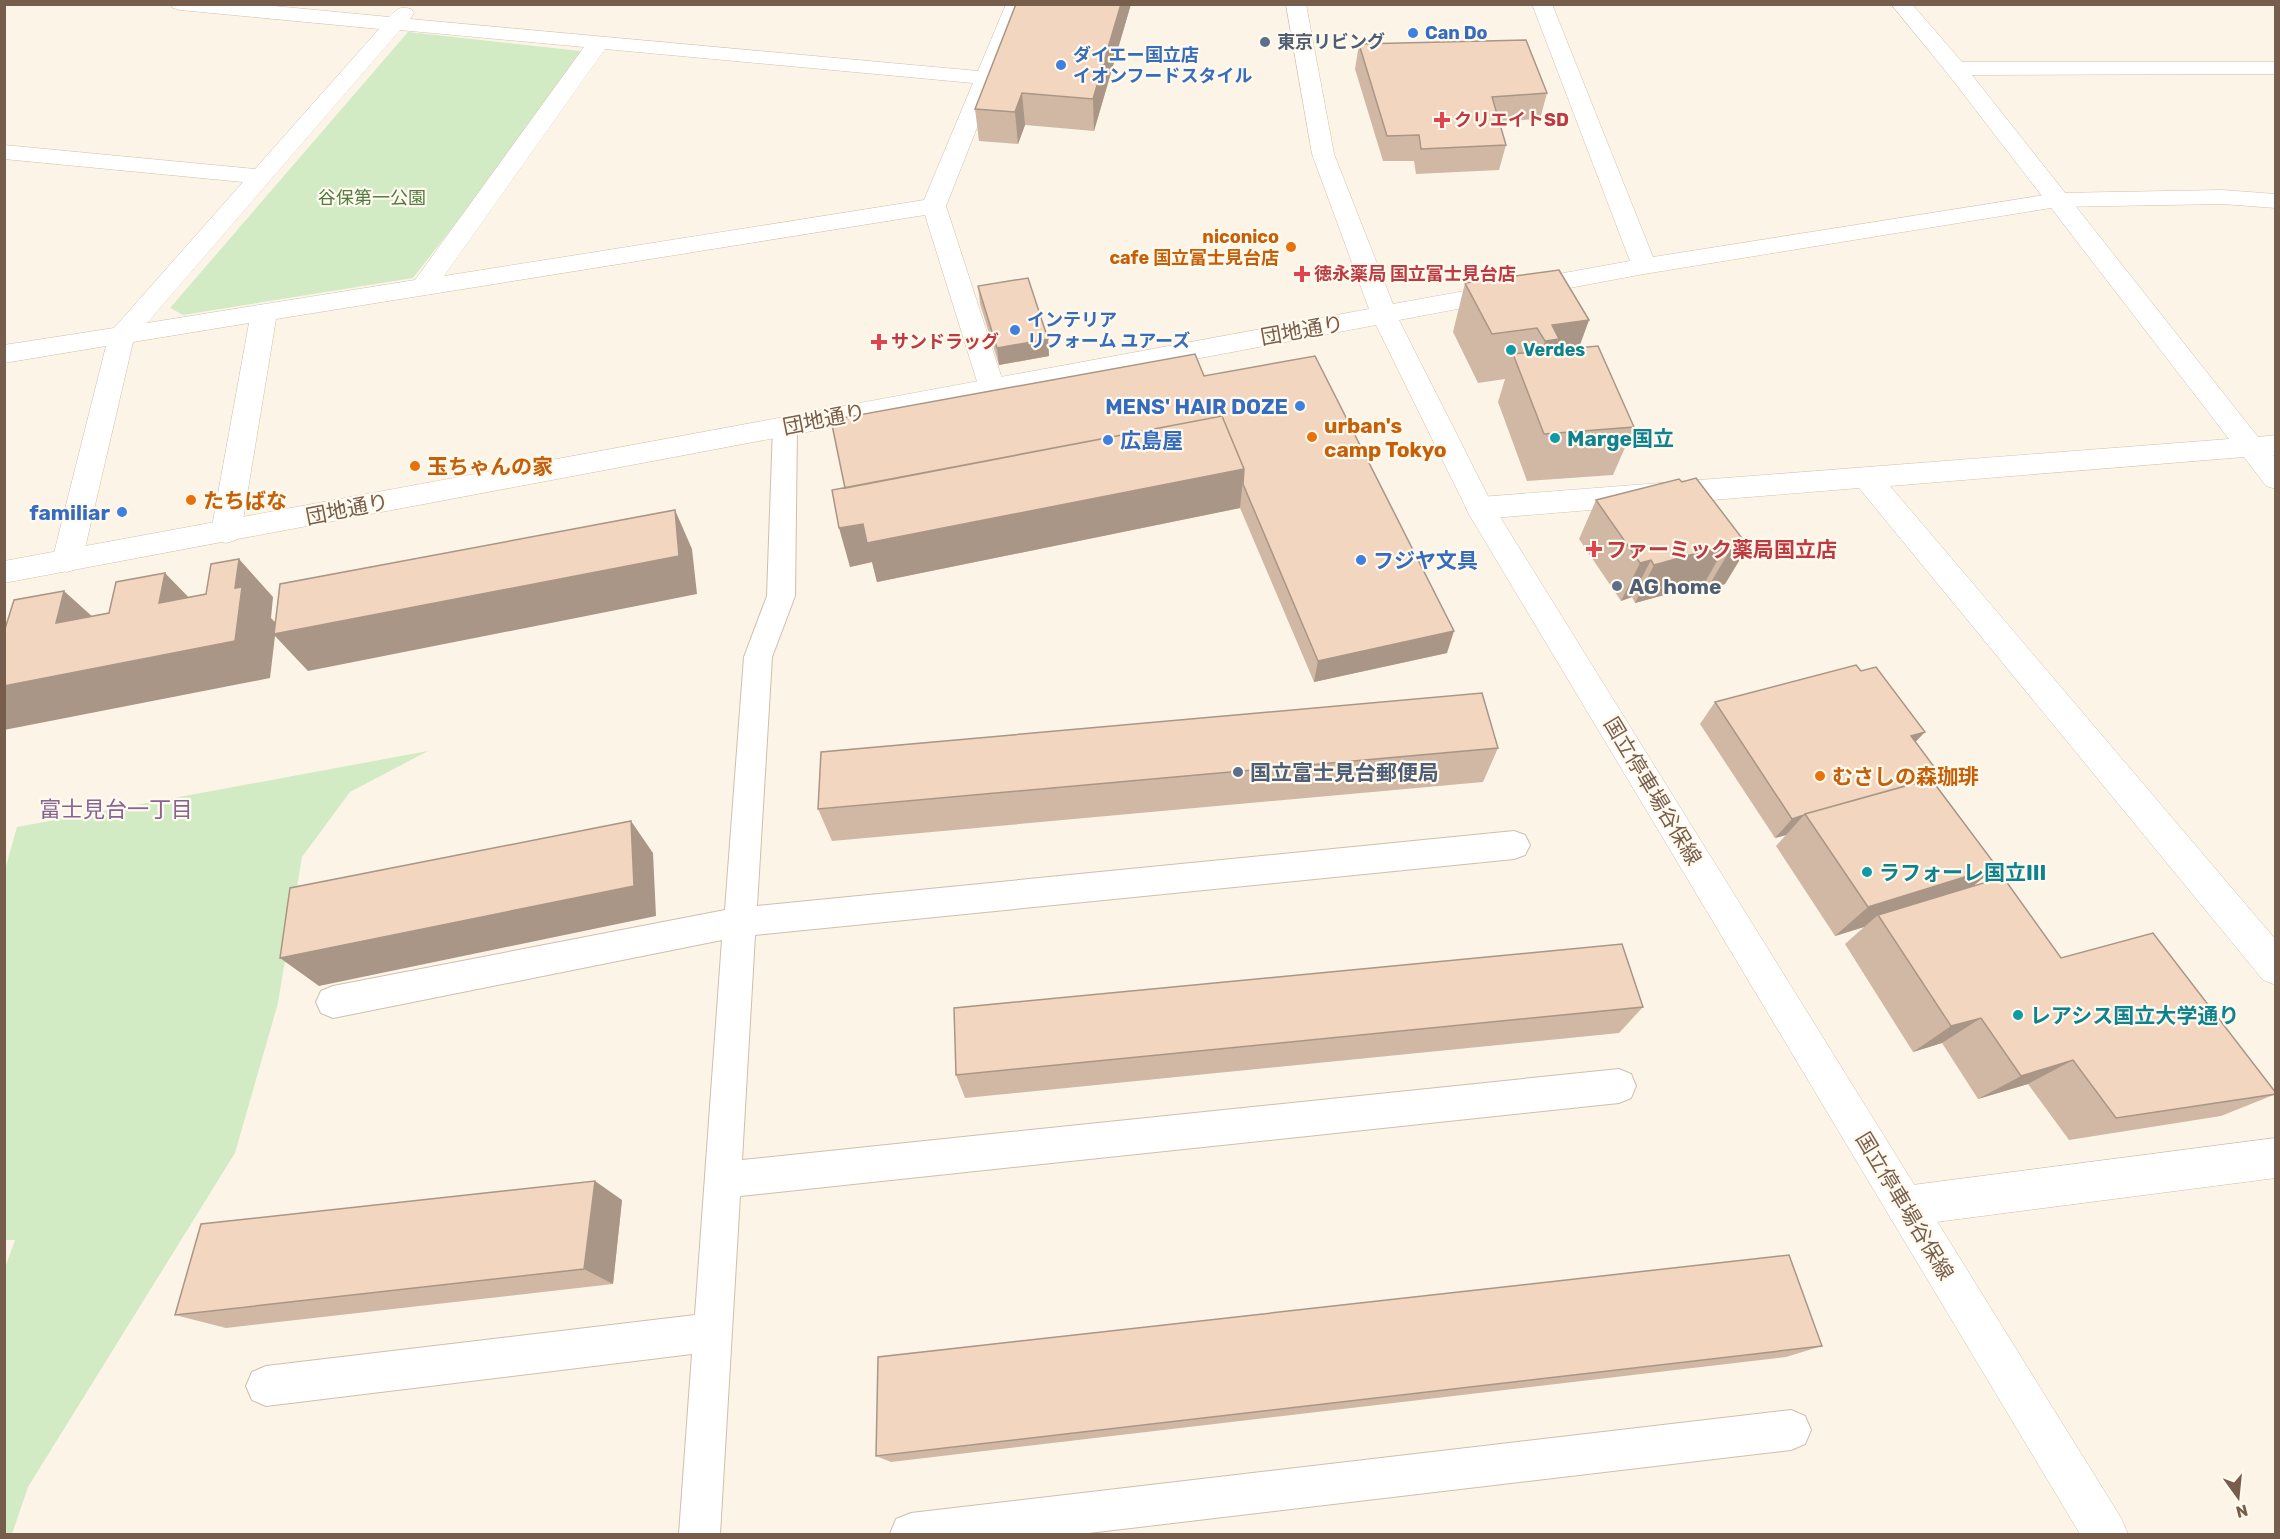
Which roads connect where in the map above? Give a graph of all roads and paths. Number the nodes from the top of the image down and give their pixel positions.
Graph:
1 (180, 4) edge
2 (411, 4) edge
3 (1016, 4) edge
4 (1296, 4) edge
5 (1542, 4) edge
6 (1901, 4) edge
7 (394, 24) junction
8 (599, 42) junction
9 (2276, 68) edge
10 (1956, 69) junction
11 (987, 78) junction
12 (4, 152) edge
13 (260, 176) junction
14 (2057, 200) junction
15 (2276, 201) edge
16 (933, 206) junction
17 (1644, 266) junction
18 (424, 286) junction
19 (264, 313) junction
20 (1384, 315) junction
21 (122, 335) junction
22 (4, 354) edge
23 (992, 388) junction
24 (785, 427) junction
25 (2262, 446) edge
26 (1866, 477) junction
27 (2276, 479) edge
28 (1480, 508) junction
29 (226, 532) junction
30 (67, 561) junction
31 (4, 572) edge
32 (1514, 845) dead end
33 (739, 922) junction
34 (2276, 968) edge
35 (333, 1002) edge
36 (1619, 1086) dead end
37 (2276, 1158) edge
38 (722, 1180) junction
39 (1905, 1206) junction
40 (713, 1332) junction
41 (266, 1386) dead end
42 (1791, 1430) dead end
43 (699, 1534) edge
44 (911, 1534) edge
45 (2105, 1534) edge

1 - 7 street
2 - 7 street
3 - 11 street
4 - 20 street, 国立停車場谷保線
5 - 17 street
6 - 10 street
7 - 8 street
7 - 13 street
8 - 11 street
8 - 18 street
9 - 10 street
10 - 14 street
11 - 16 street
12 - 13 street
13 - 21 street
14 - 15 street, 団地通り
14 - 17 street, 団地通り
14 - 25 street
16 - 18 street
16 - 23 street
17 - 20 street, 団地通り
18 - 19 street
19 - 21 street
19 - 29 street
20 - 23 street, 団地通り
20 - 28 street, 国立停車場谷保線
21 - 22 street
21 - 30 street
23 - 24 street, 団地通り
24 - 29 street, 団地通り
24 - 33 lane
25 - 26 street
25 - 27 street
26 - 28 street
26 - 34 street
28 - 39 street, 国立停車場谷保線
29 - 30 street, 団地通り
30 - 31 street, 団地通り
32 - 33 lane
33 - 35 lane
33 - 38 lane
36 - 38 lane
37 - 39 street
38 - 40 lane
39 - 45 street, 国立停車場谷保線
40 - 41 lane
40 - 43 lane
42 - 44 lane

